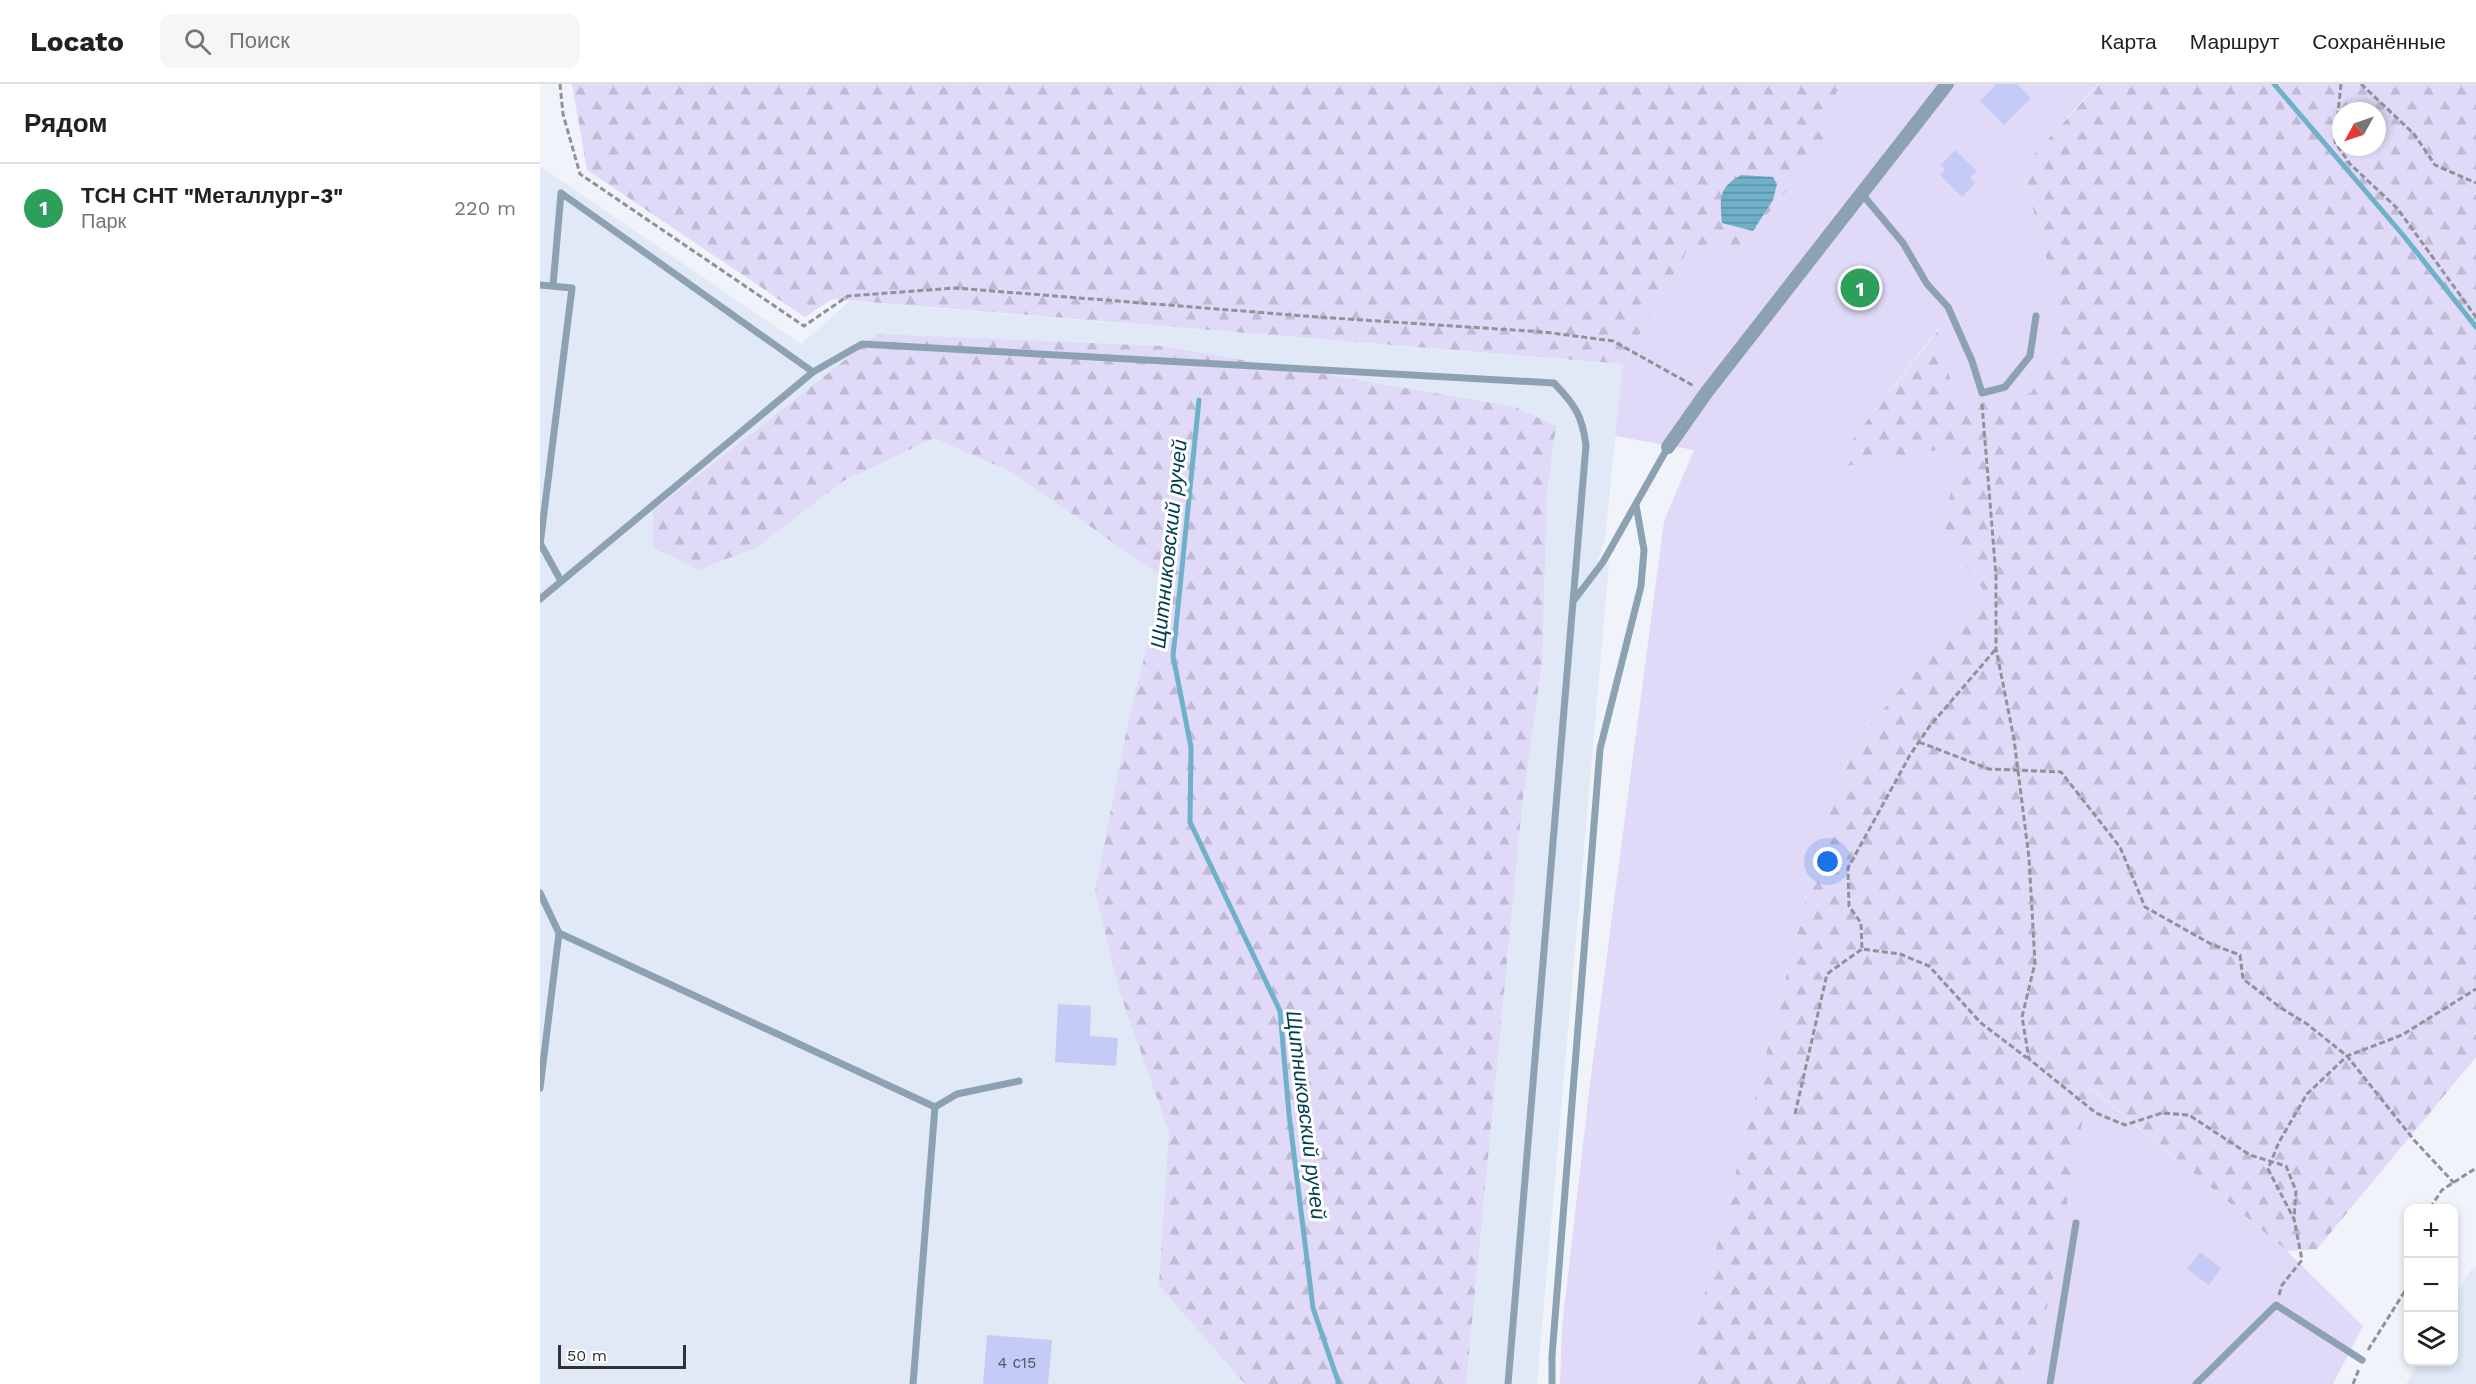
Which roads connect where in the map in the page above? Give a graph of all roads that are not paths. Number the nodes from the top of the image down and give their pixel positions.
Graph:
1 (1947, 84) edge
2 (1862, 195) junction
3 (540, 285) edge
4 (552, 286) junction
5 (2036, 316) dead end
6 (813, 372) junction
7 (1668, 447) joint
8 (1636, 505) junction
9 (541, 544) edge
10 (561, 581) junction
11 (540, 599) edge
12 (1575, 599) junction
13 (540, 893) edge
14 (559, 933) junction
15 (1019, 1081) dead end
16 (540, 1088) edge
17 (935, 1107) junction
18 (2076, 1223) dead end
19 (2362, 1360) road end
20 (912, 1384) edge
21 (1508, 1384) edge
22 (1552, 1384) edge
23 (2050, 1384) edge
24 (2196, 1384) edge

1 - 2 street
2 - 5 lane
2 - 7 street
3 - 4 lane
4 - 6 lane
4 - 9 lane
6 - 10 lane
6 - 12 lane
7 - 8 lane
8 - 12 lane
8 - 22 lane
9 - 10 lane
10 - 11 lane
12 - 21 lane
13 - 14 lane
14 - 16 lane
14 - 17 lane
15 - 17 lane
17 - 20 lane
18 - 23 lane
19 - 24 lane

